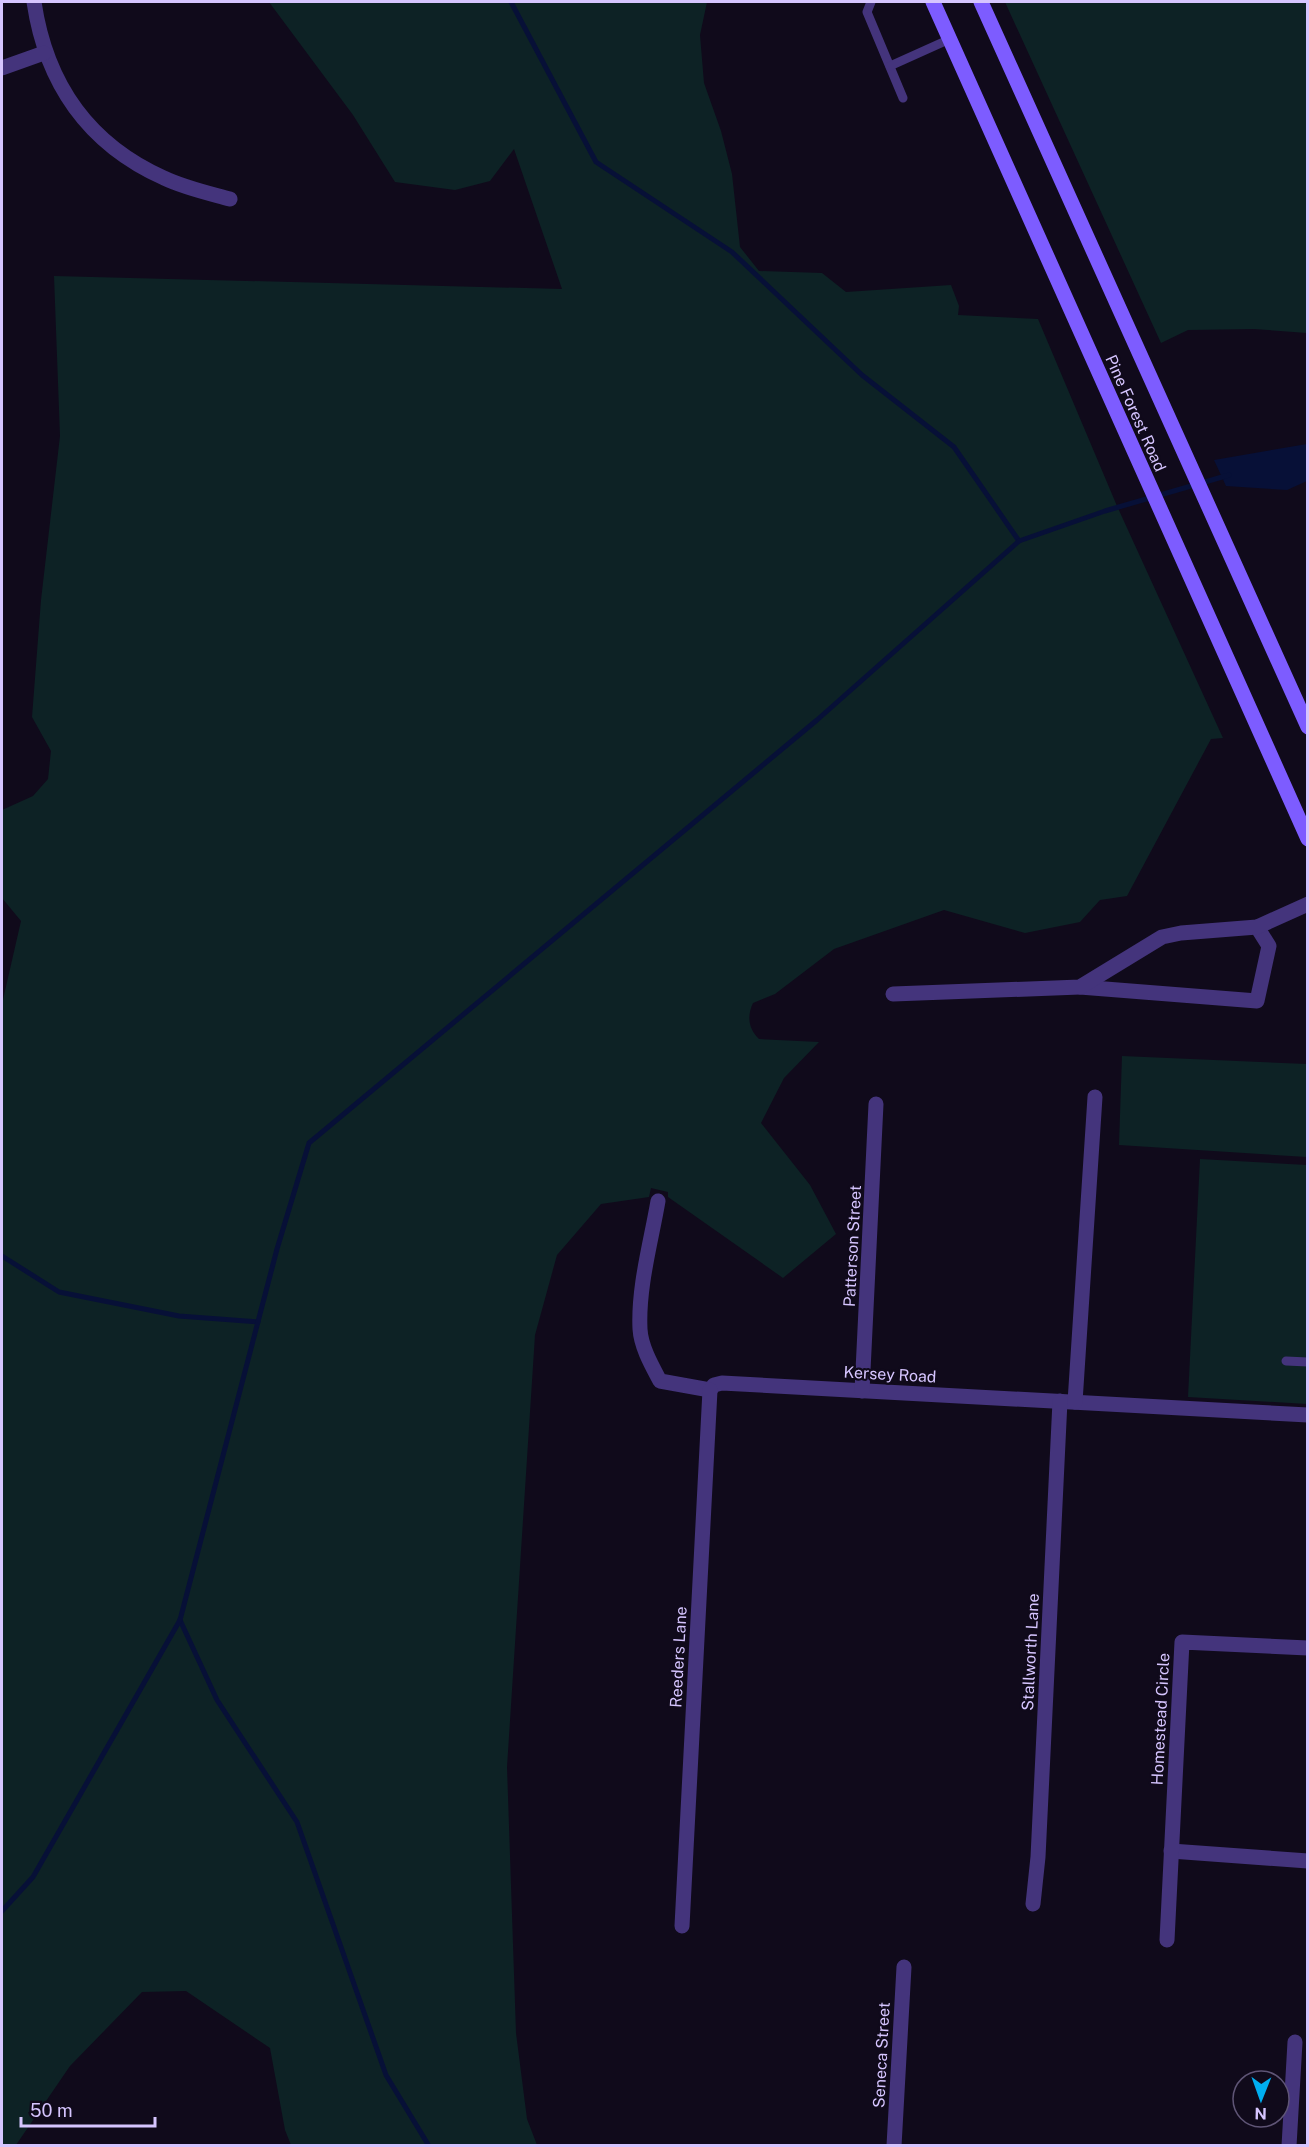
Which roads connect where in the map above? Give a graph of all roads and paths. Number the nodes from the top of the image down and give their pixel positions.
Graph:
1 (34, 2) edge
2 (871, 2) edge
3 (933, 2) edge
4 (981, 2) edge
5 (950, 39) junction
6 (44, 53) junction
7 (890, 66) junction
8 (2, 68) edge
9 (903, 98) dead end
10 (230, 199) dead end
11 (1308, 727) edge
12 (1308, 839) edge
13 (1308, 904) edge
14 (1257, 927) junction
15 (1080, 987) junction
16 (893, 994) dead end
17 (1095, 1097) dead end
18 (876, 1104) dead end
19 (658, 1201) dead end
20 (1286, 1361) dead end
21 (1308, 1362) edge
22 (710, 1390) junction
23 (862, 1391) junction
24 (1067, 1401) junction
25 (1308, 1415) edge
26 (1308, 1647) edge
27 (1171, 1851) junction
28 (1308, 1861) edge
29 (1033, 1905) dead end
30 (682, 1926) dead end
31 (1167, 1940) dead end
32 (904, 1966) dead end
33 (1296, 2042) dead end
34 (894, 2145) edge
35 (1289, 2145) edge

1 - 6 street
2 - 7 lane
3 - 5 main road, Pine Forest Road
4 - 11 main road, Pine Forest Road
5 - 7 lane
5 - 12 main road, Pine Forest Road
6 - 8 street
6 - 10 street
7 - 9 lane
13 - 14 street
14 - 15 street
14 - 15 street
15 - 16 street
17 - 24 street, Stallworth Lane
18 - 23 street, Patterson Street
19 - 22 street, Kersey Road
20 - 21 lane
22 - 23 street, Kersey Road
22 - 30 street, Reeders Lane
23 - 24 street, Kersey Road
24 - 25 street, Kersey Road
24 - 29 street, Stallworth Lane
26 - 27 street, Homestead Circle
27 - 28 street
27 - 31 street, Homestead Circle
32 - 34 street, Seneca Street
33 - 35 street

